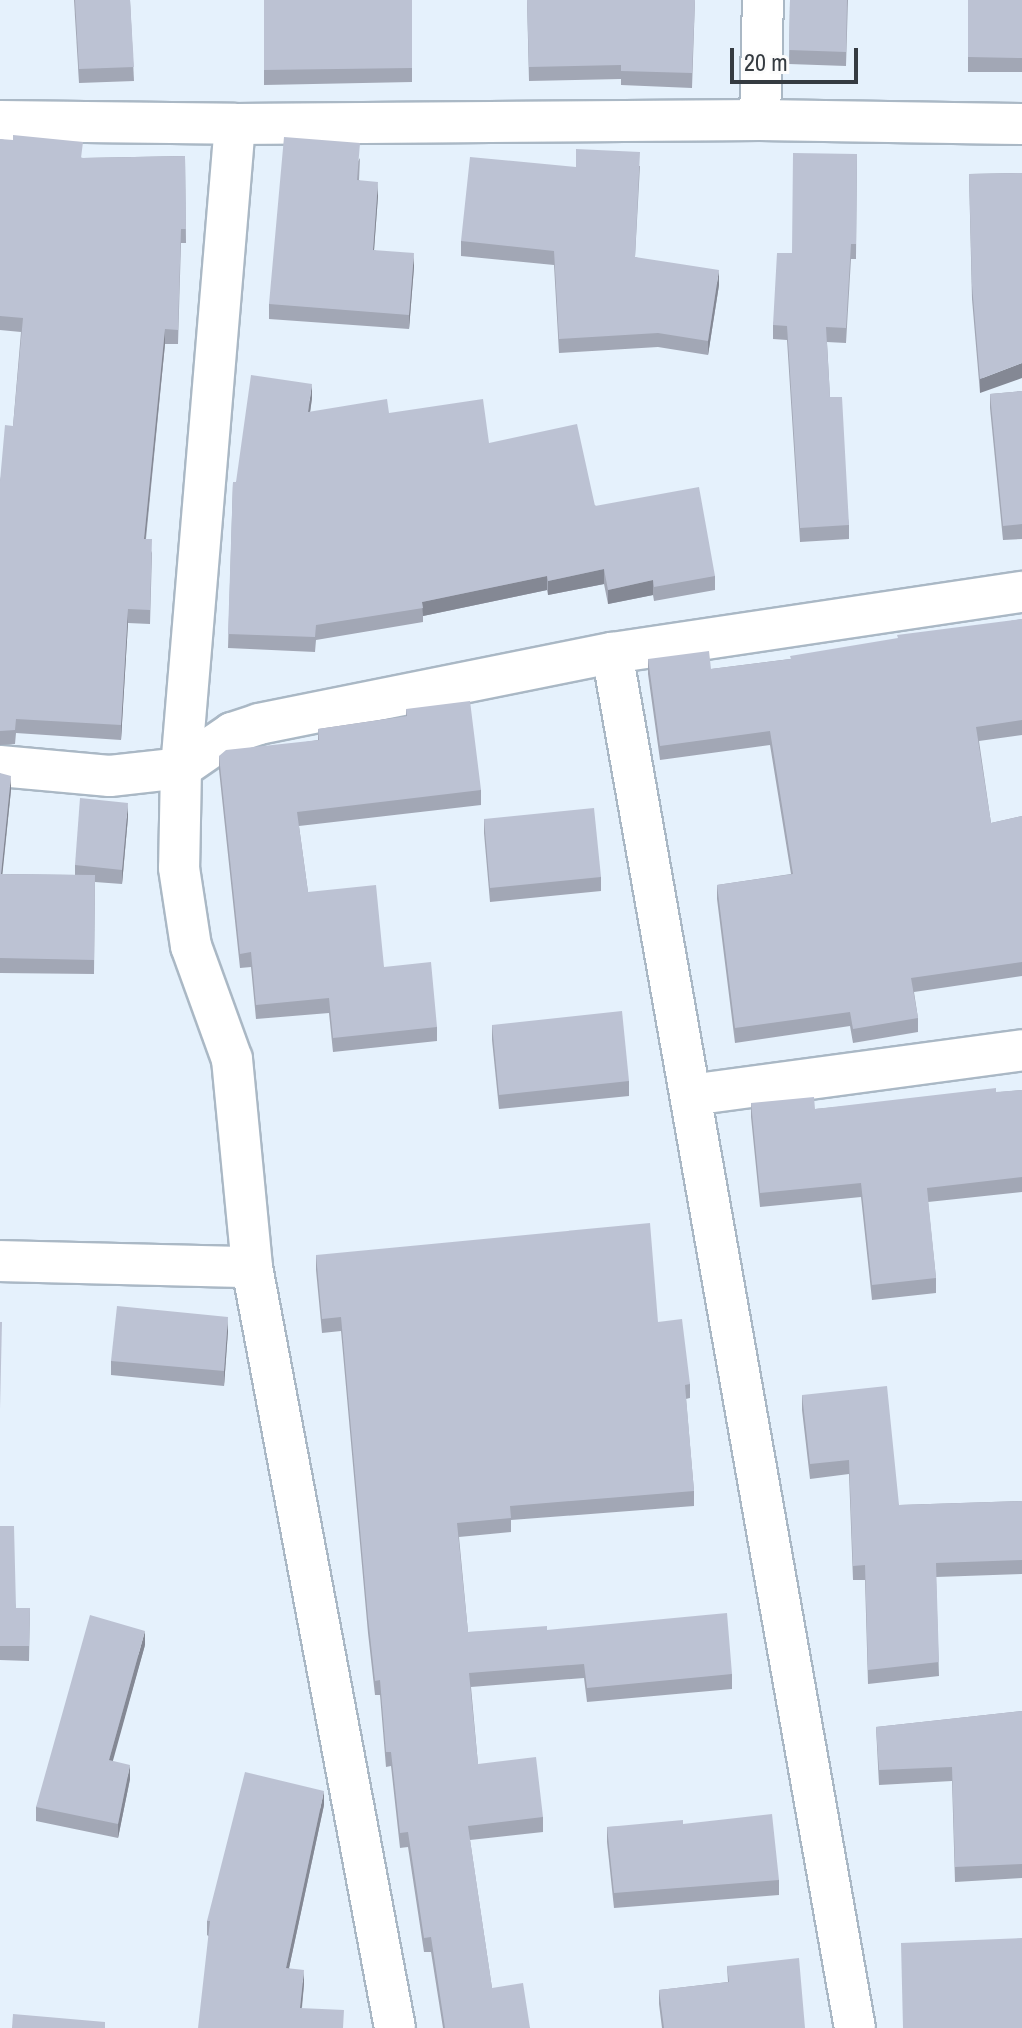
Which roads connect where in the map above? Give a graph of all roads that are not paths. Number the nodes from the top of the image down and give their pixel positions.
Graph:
1 (763, 0) edge
2 (760, 120) junction
3 (0, 121) edge
4 (235, 124) junction
5 (1022, 124) edge
6 (1022, 592) edge
7 (612, 653) junction
8 (0, 766) edge
9 (181, 768) junction
10 (1022, 1050) edge
11 (691, 1095) junction
12 (0, 1261) edge
13 (252, 1267) junction
14 (395, 2028) edge
15 (855, 2028) edge

1 - 2 street
2 - 4 street
2 - 5 street
3 - 4 street
4 - 9 street
6 - 7 street
7 - 9 street
7 - 11 street
8 - 9 street
9 - 13 street
10 - 11 street
11 - 15 street
12 - 13 street
13 - 14 street

